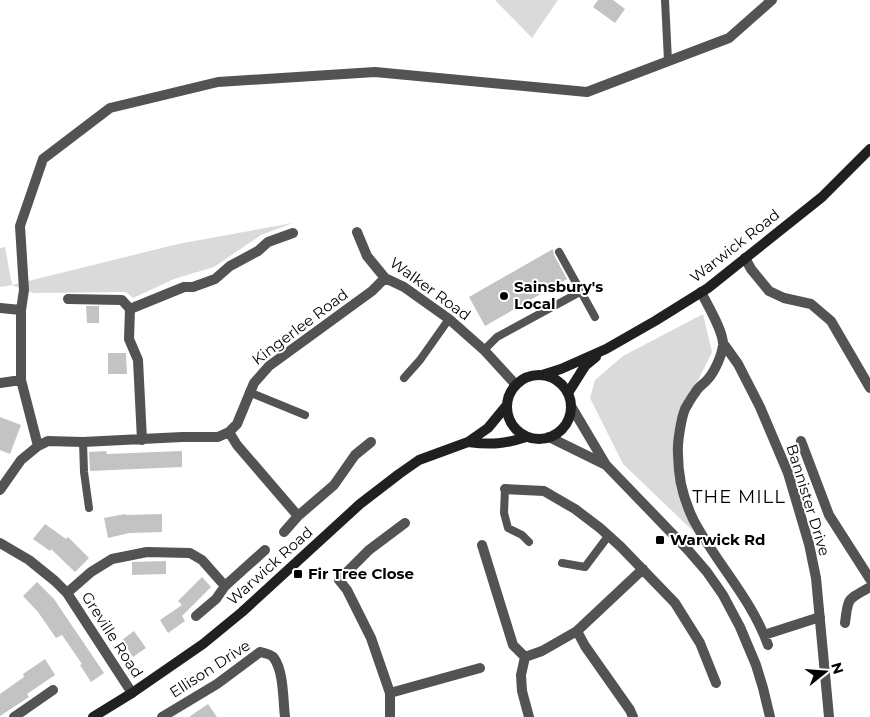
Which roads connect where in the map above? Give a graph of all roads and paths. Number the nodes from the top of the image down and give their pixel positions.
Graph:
1 (665, 0) edge
2 (772, 0) edge
3 (668, 61) junction
4 (870, 149) edge
5 (357, 232) dead end
6 (293, 234) dead end
7 (559, 252) dead end
8 (745, 258) junction
9 (385, 278) junction
10 (580, 292) junction
11 (701, 292) junction
12 (68, 298) dead end
13 (0, 308) edge
14 (130, 309) junction
15 (21, 310) junction
16 (595, 317) dead end
17 (449, 319) junction
18 (723, 344) junction
19 (606, 349) junction
20 (484, 350) junction
21 (542, 375) junction
22 (404, 378) dead end
23 (21, 380) junction
24 (0, 383) edge
25 (516, 384) junction
26 (870, 388) edge
27 (249, 392) junction
28 (568, 393) junction
29 (507, 405) junction
30 (571, 406) junction
31 (305, 415) dead end
32 (229, 432) junction
33 (526, 437) junction
34 (549, 437) junction
35 (142, 440) junction
36 (801, 441) dead end
37 (83, 442) junction
38 (371, 442) dead end
39 (468, 442) junction
40 (38, 446) junction
41 (606, 465) junction
42 (505, 488) joint
43 (0, 490) edge
44 (88, 508) dead end
45 (298, 516) junction
46 (404, 523) dead end
47 (284, 532) dead end
48 (609, 536) junction
49 (529, 542) dead end
50 (0, 543) edge
51 (482, 545) dead end
52 (264, 550) dead end
53 (562, 563) dead end
54 (643, 569) junction
55 (870, 578) edge
56 (226, 586) junction
57 (870, 586) edge
58 (67, 593) junction
59 (196, 616) dead end
60 (820, 617) junction
61 (845, 623) dead end
62 (577, 631) junction
63 (525, 657) junction
64 (480, 668) dead end
65 (716, 683) dead end
66 (53, 690) dead end
67 (132, 693) junction
68 (390, 693) junction
69 (14, 717) edge
70 (93, 717) edge
71 (162, 717) edge
72 (285, 717) edge
73 (390, 717) edge
74 (529, 717) edge
75 (633, 717) edge
76 (770, 717) edge
77 (829, 717) edge

1 - 3 lane
2 - 3 street
3 - 15 street
4 - 8 main road, Warwick Road
5 - 9 street, Walker Road
6 - 14 street
7 - 10 lane
8 - 11 main road, Warwick Road
8 - 26 street
9 - 17 street, Walker Road
9 - 27 street, Kingerlee Road
10 - 16 lane
10 - 20 lane
11 - 18 street, Bannister Drive
11 - 19 main road, Warwick Road
12 - 14 street
13 - 15 street
14 - 35 street
15 - 23 street
17 - 20 street, Walker Road
17 - 22 lane
18 - 60 street, Bannister Drive
18 - 60 street
19 - 21 main road, Warwick Road
19 - 28 main road, Warwick Road
20 - 25 street, Walker Road
21 - 25 main road
21 - 28 main road
23 - 24 street
23 - 40 street
25 - 29 main road
27 - 31 lane
27 - 32 street, Kingerlee Road
28 - 30 main road
29 - 33 main road
29 - 39 main road, Warwick Road
30 - 34 main road
30 - 41 street
32 - 35 street
32 - 45 street
33 - 34 main road
33 - 39 main road, Warwick Road
34 - 41 street
35 - 37 street
36 - 55 street
37 - 40 street
37 - 44 lane
38 - 45 street
39 - 67 main road, Warwick Road
40 - 43 street
41 - 76 street
42 - 48 street
42 - 49 lane
45 - 47 street
46 - 68 street
48 - 53 lane
48 - 54 street
50 - 58 street, Greville Road
51 - 63 street
52 - 56 street
54 - 62 street
54 - 65 street
56 - 58 street, Greville Road
56 - 59 street
57 - 61 street
58 - 67 street, Greville Road
60 - 77 street, Bannister Drive
62 - 63 street
62 - 75 street
63 - 74 street
64 - 68 street
66 - 69 street
67 - 70 main road, Warwick Road
68 - 73 street
71 - 72 street, Ellison Drive

